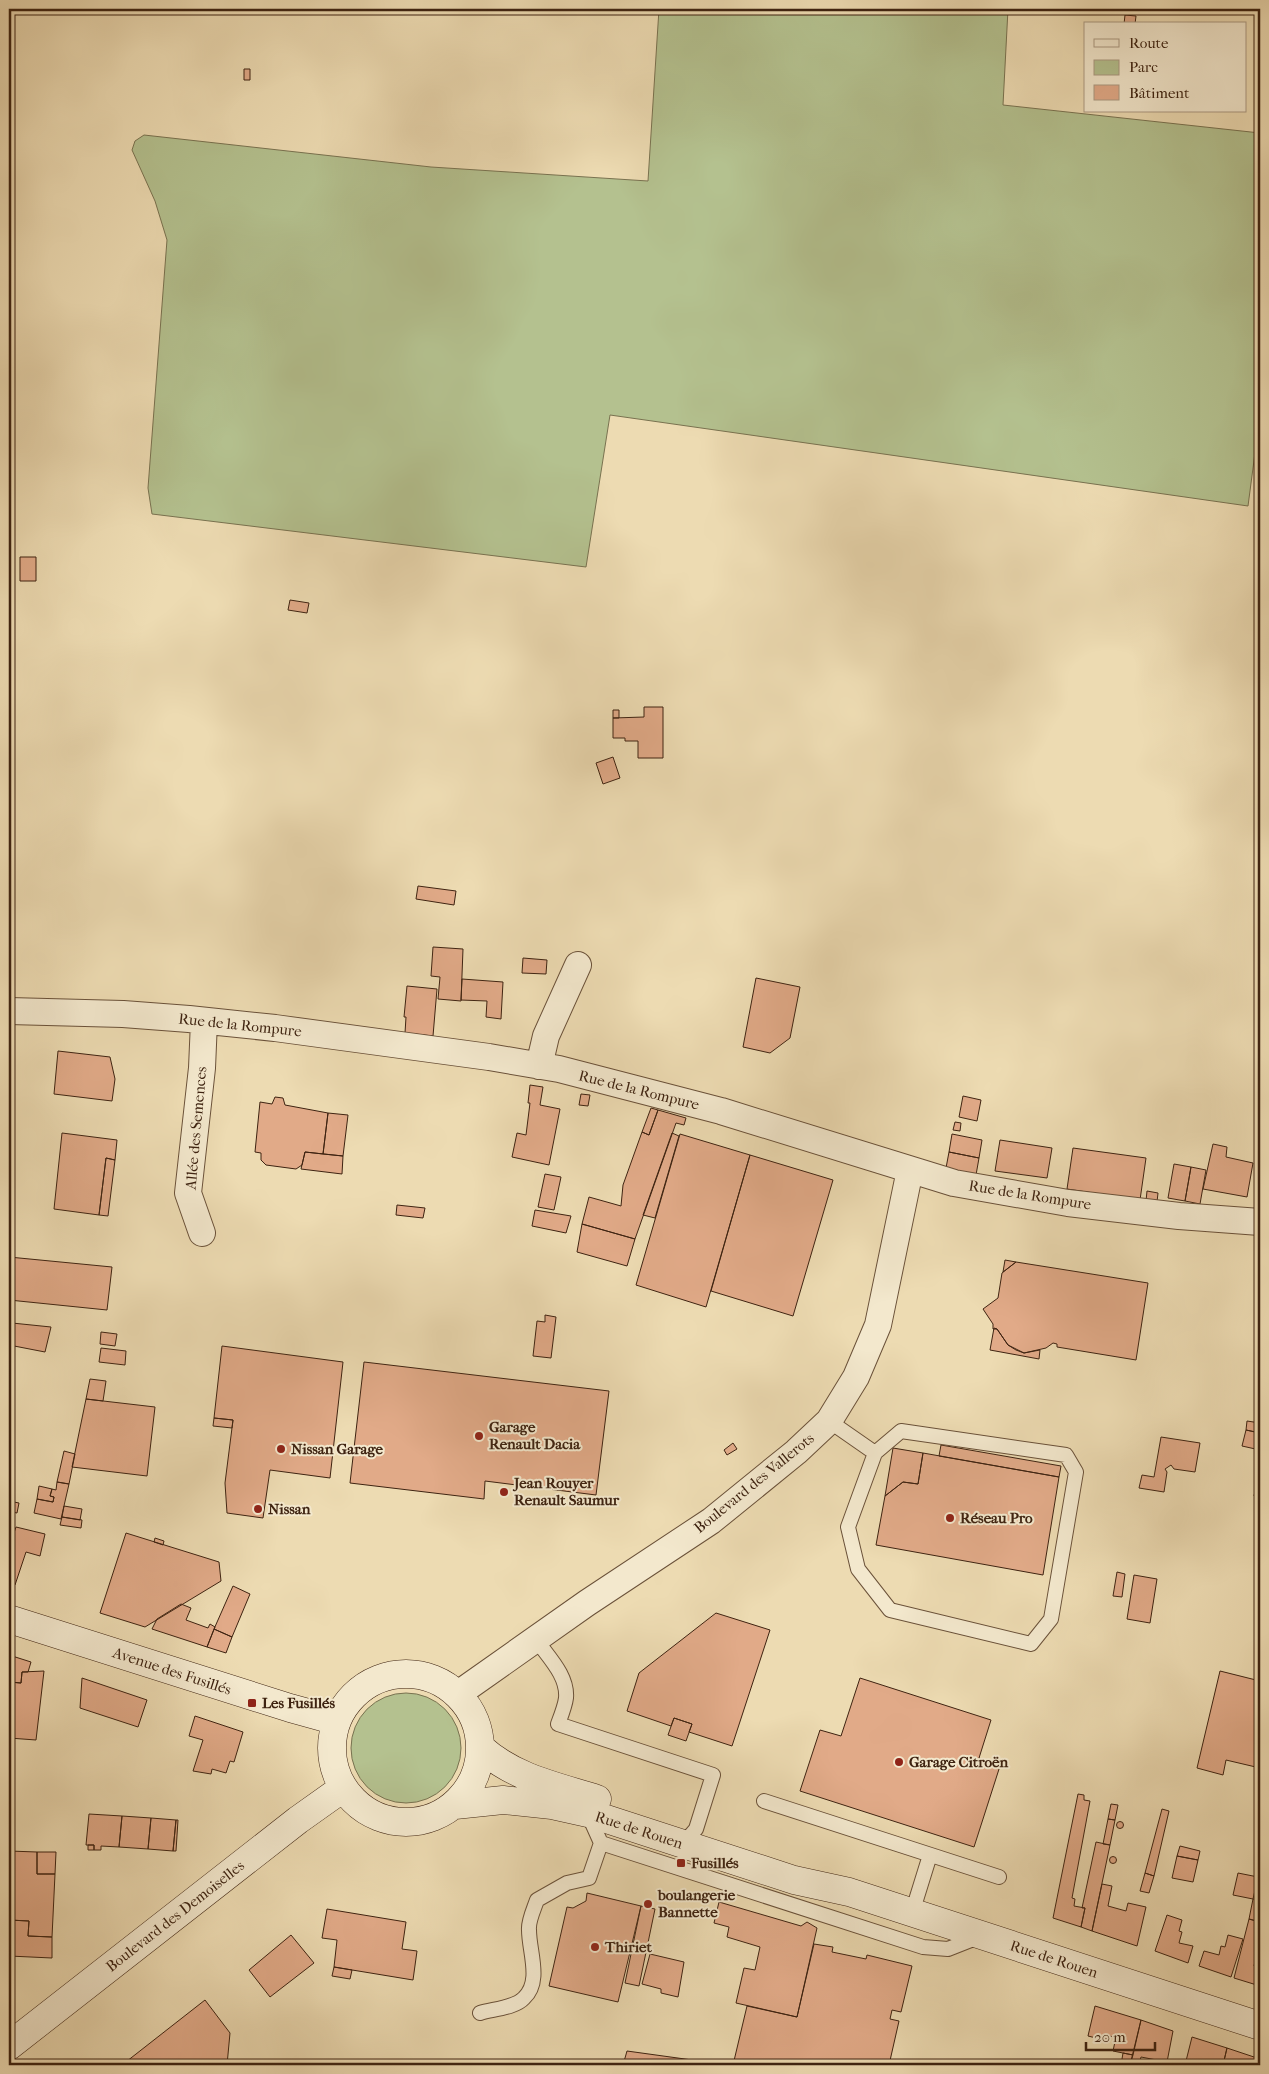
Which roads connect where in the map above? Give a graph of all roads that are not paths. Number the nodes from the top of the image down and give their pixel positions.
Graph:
1 (578, 965) dead end
2 (9, 1011) edge
3 (204, 1021) junction
4 (539, 1066) junction
5 (910, 1170) junction
6 (1260, 1222) edge
7 (202, 1233) dead end
8 (829, 1421) junction
9 (876, 1453) junction
10 (9, 1619) edge
11 (535, 1638) junction
12 (458, 1694) junction
13 (337, 1721) junction
14 (481, 1748) junction
15 (343, 1788) junction
16 (764, 1801) dead end
17 (455, 1805) junction
18 (588, 1813) junction
19 (689, 1837) junction
20 (601, 1843) junction
21 (930, 1855) junction
22 (999, 1877) dead end
23 (912, 1913) junction
24 (982, 1935) junction
25 (480, 2013) dead end
26 (1260, 2026) edge
27 (9, 2046) edge

1 - 4 street
2 - 3 street, Rue de la Rompure
3 - 4 street, Rue de la Rompure
3 - 7 street, Allée des Semences
4 - 5 street, Rue de la Rompure
5 - 6 street, Rue de la Rompure
5 - 8 street, Boulevard des Vallerots
8 - 9 lane
8 - 11 street, Boulevard des Vallerots
9 - 9 lane
10 - 13 main road, Avenue des Fusillés
11 - 12 street, Boulevard des Vallerots
11 - 19 lane
12 - 13 main road
12 - 14 main road
13 - 15 main road
14 - 17 main road
14 - 19 main road, Rue de Rouen
15 - 17 main road
15 - 27 main road, Boulevard des Demoiselles
16 - 21 lane
17 - 18 main road, Rue de Rouen
18 - 19 main road, Rue de Rouen
18 - 20 lane
19 - 23 main road, Rue de Rouen
20 - 24 lane
20 - 25 lane
21 - 22 lane
21 - 23 lane
23 - 24 main road, Rue de Rouen
24 - 26 main road, Rue de Rouen

